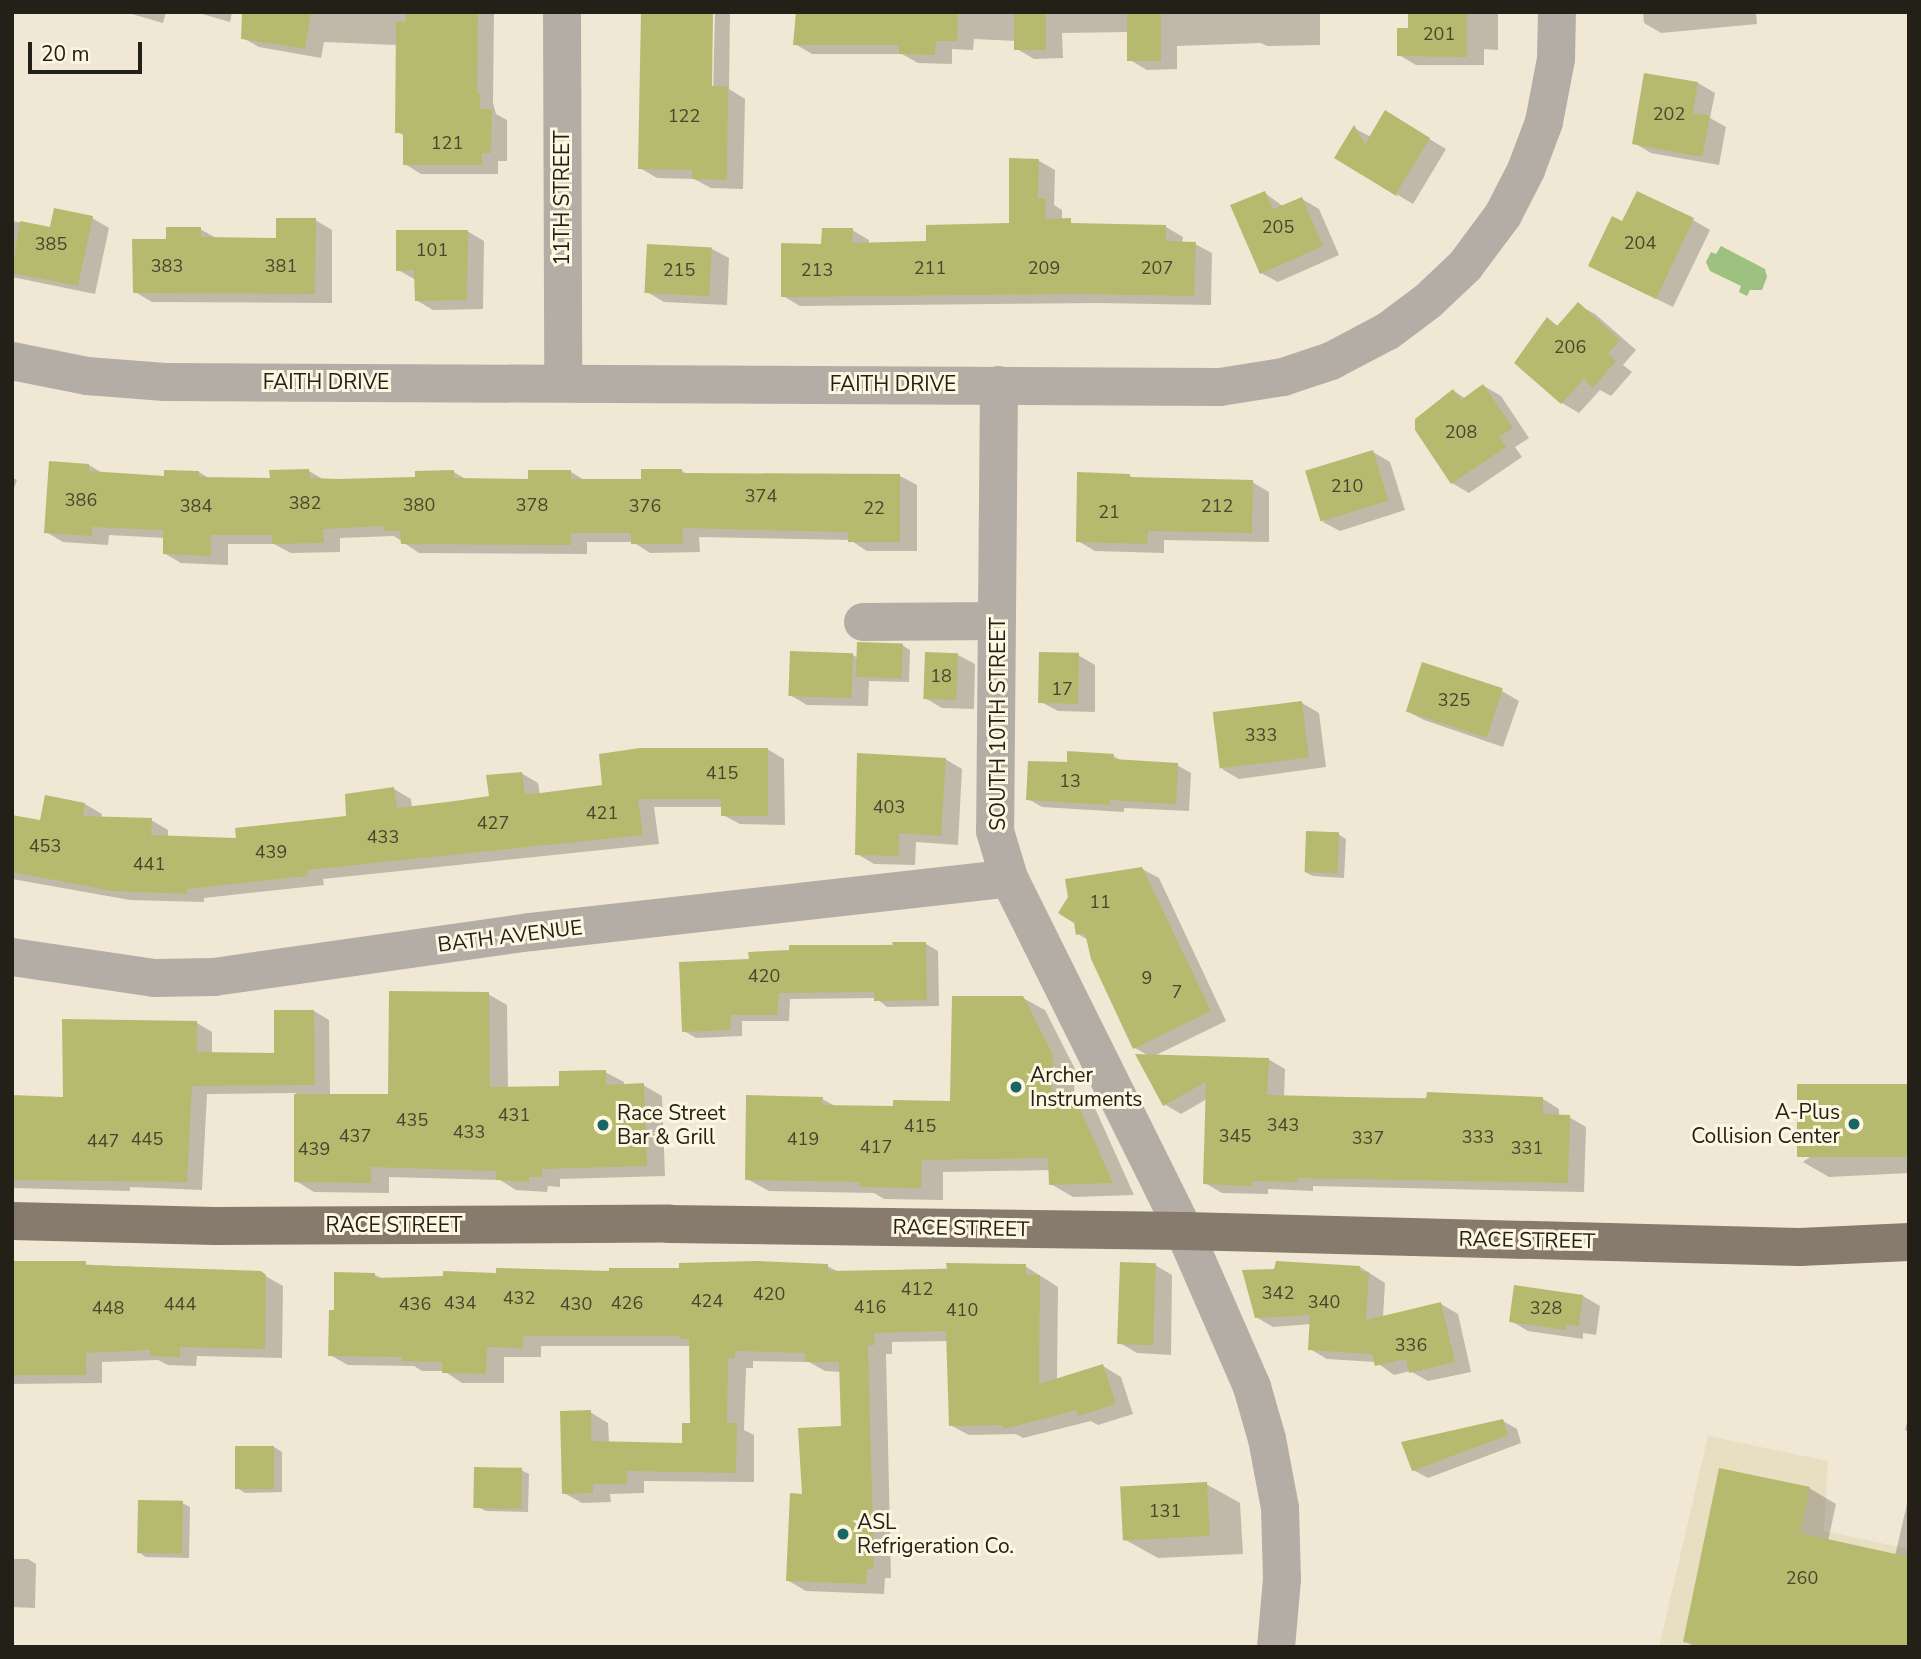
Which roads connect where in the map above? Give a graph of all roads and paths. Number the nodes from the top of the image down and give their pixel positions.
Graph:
1 (562, 12) edge
2 (1557, 12) edge
3 (12, 361) edge
4 (563, 383) junction
5 (999, 385) junction
6 (997, 621) junction
7 (863, 622) dead end
8 (1009, 878) junction
9 (12, 957) edge
10 (12, 1221) edge
11 (1184, 1231) junction
12 (1909, 1242) edge
13 (1276, 1647) edge

1 - 4 street, 11TH STREET
2 - 5 street, FAITH DRIVE
3 - 4 street, FAITH DRIVE
4 - 5 street, FAITH DRIVE
5 - 6 street, SOUTH 10TH STREET
6 - 7 street
6 - 8 street, SOUTH 10TH STREET
8 - 9 street, BATH AVENUE
8 - 11 street, SOUTH 10TH STREET
10 - 11 main road, RACE STREET
11 - 12 main road, RACE STREET
11 - 13 street, SOUTH 10TH STREET

